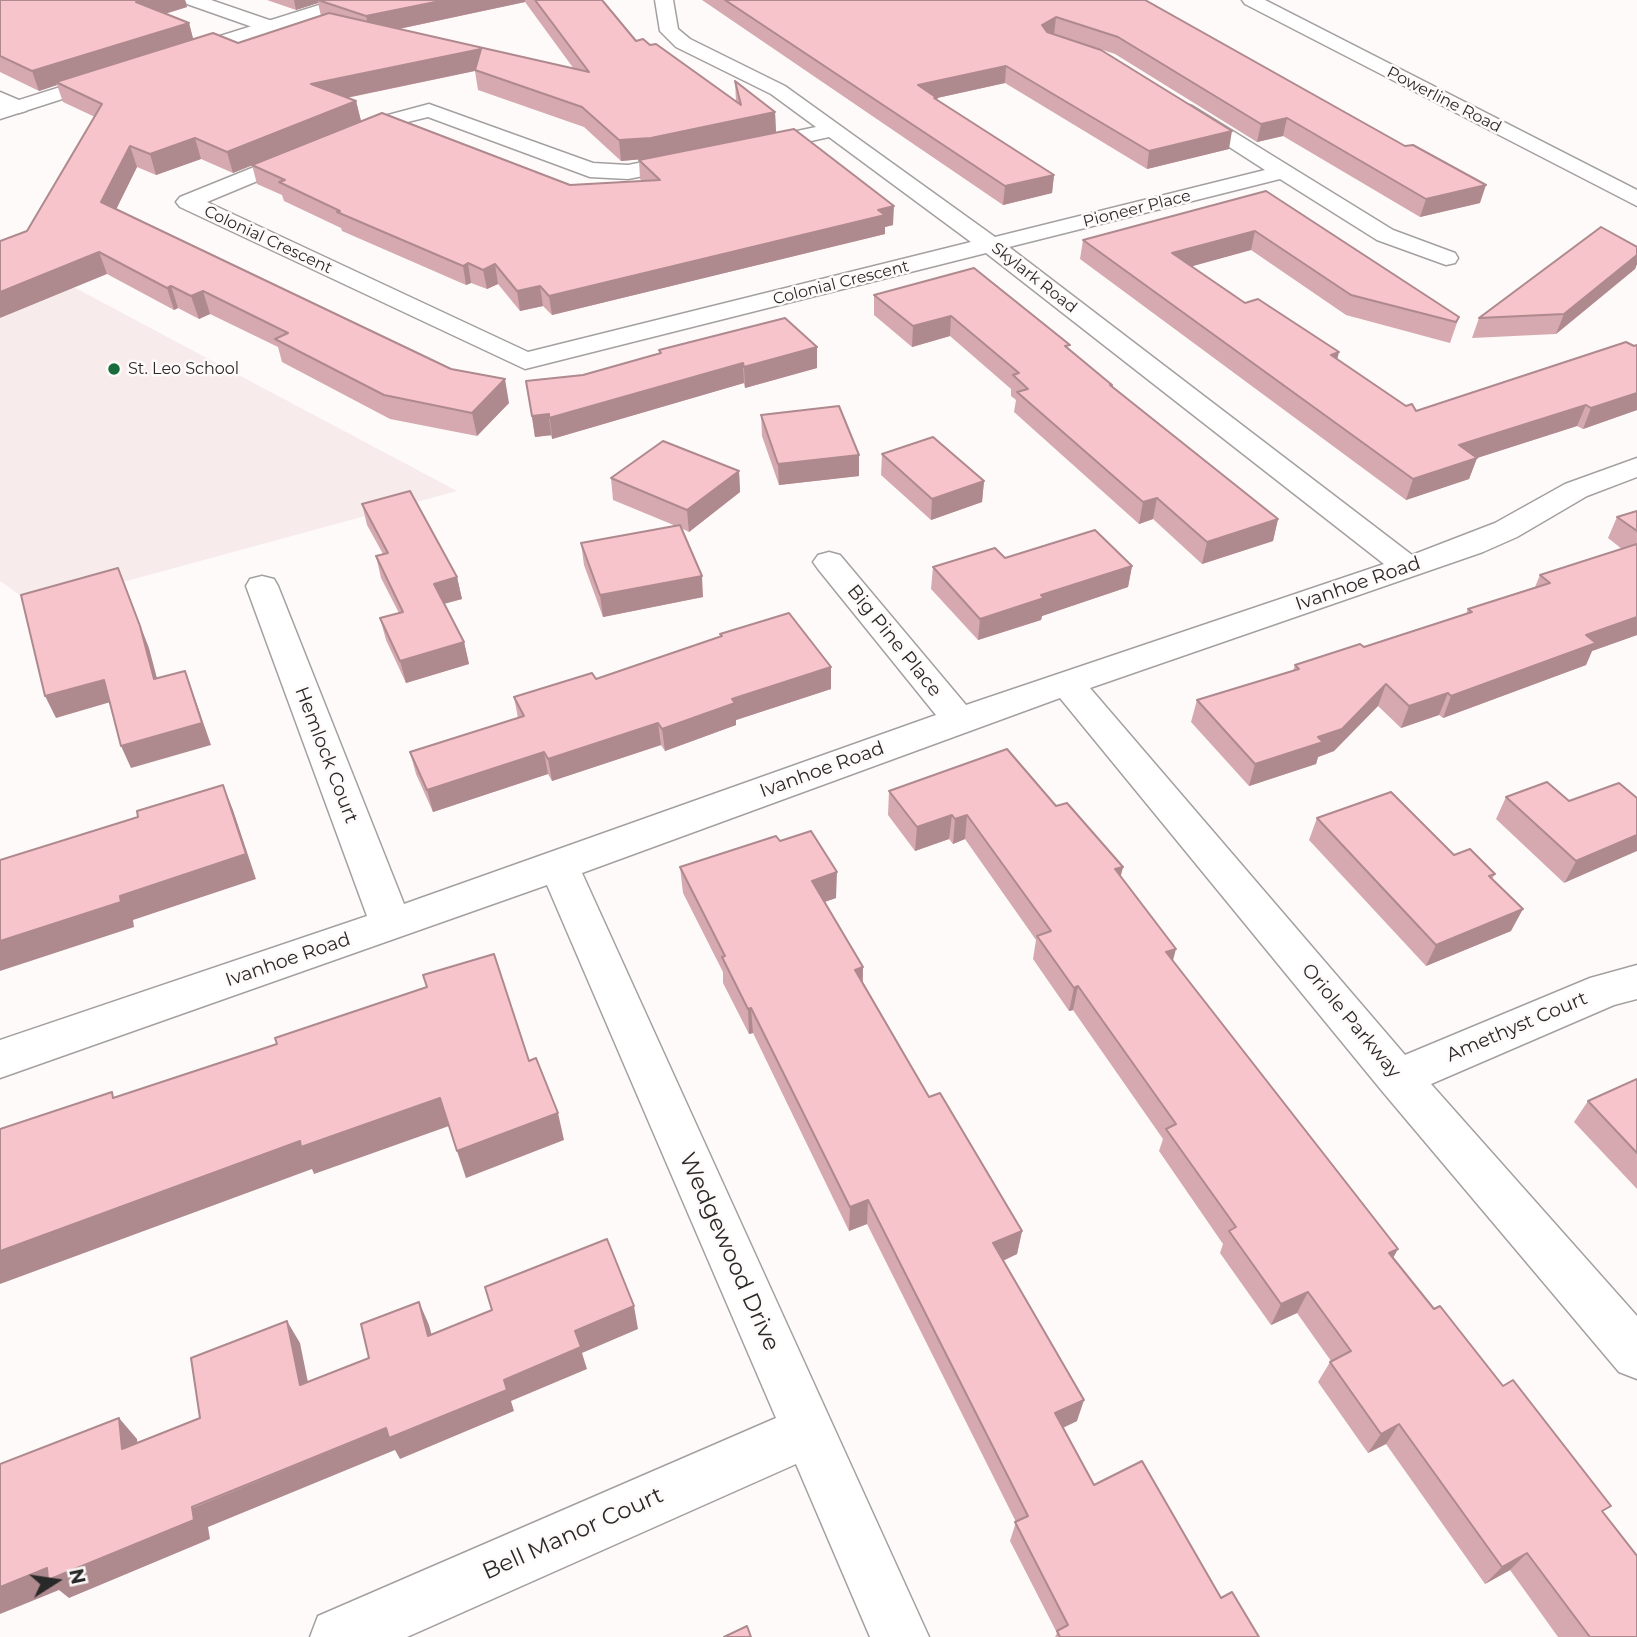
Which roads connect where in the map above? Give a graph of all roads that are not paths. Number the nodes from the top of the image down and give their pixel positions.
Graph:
1 (193, 0) edge
2 (355, 0) edge
3 (664, 0) edge
4 (1251, 0) edge
5 (268, 26) junction
6 (163, 60) edge
7 (124, 73) edge
8 (1165, 97) edge
9 (6, 106) edge
10 (833, 130) junction
11 (1282, 172) junction
12 (1637, 199) edge
13 (992, 246) junction
14 (1446, 258) dead end
15 (1637, 467) edge
16 (829, 562) dead end
17 (1408, 567) junction
18 (262, 586) dead end
19 (1067, 684) junction
20 (959, 720) junction
21 (559, 866) junction
22 (391, 924) junction
23 (1637, 982) edge
24 (0, 1059) edge
25 (1398, 1077) junction
26 (1637, 1354) edge
27 (808, 1431) junction
28 (339, 1637) edge
29 (900, 1637) edge

1 - 5 street
2 - 5 street
3 - 10 street, Skylark Road
4 - 12 street, Powerline Road
5 - 6 street
7 - 9 street
8 - 11 street
10 - 13 street, Skylark Road
10 - 13 street, Colonial Crescent
11 - 13 street, Pioneer Place
11 - 14 street
13 - 17 street, Skylark Road
15 - 17 street, Ivanhoe Road
16 - 20 street, Big Pine Place
17 - 19 street, Ivanhoe Road
18 - 22 street, Hemlock Court
19 - 20 street, Ivanhoe Road
19 - 25 street, Oriole Parkway
20 - 21 street, Ivanhoe Road
21 - 22 street, Ivanhoe Road
21 - 27 street, Wedgewood Drive
22 - 24 street, Ivanhoe Road
23 - 25 street, Amethyst Court
25 - 26 street, Oriole Parkway
27 - 28 street, Bell Manor Court
27 - 29 street, Wedgewood Drive

